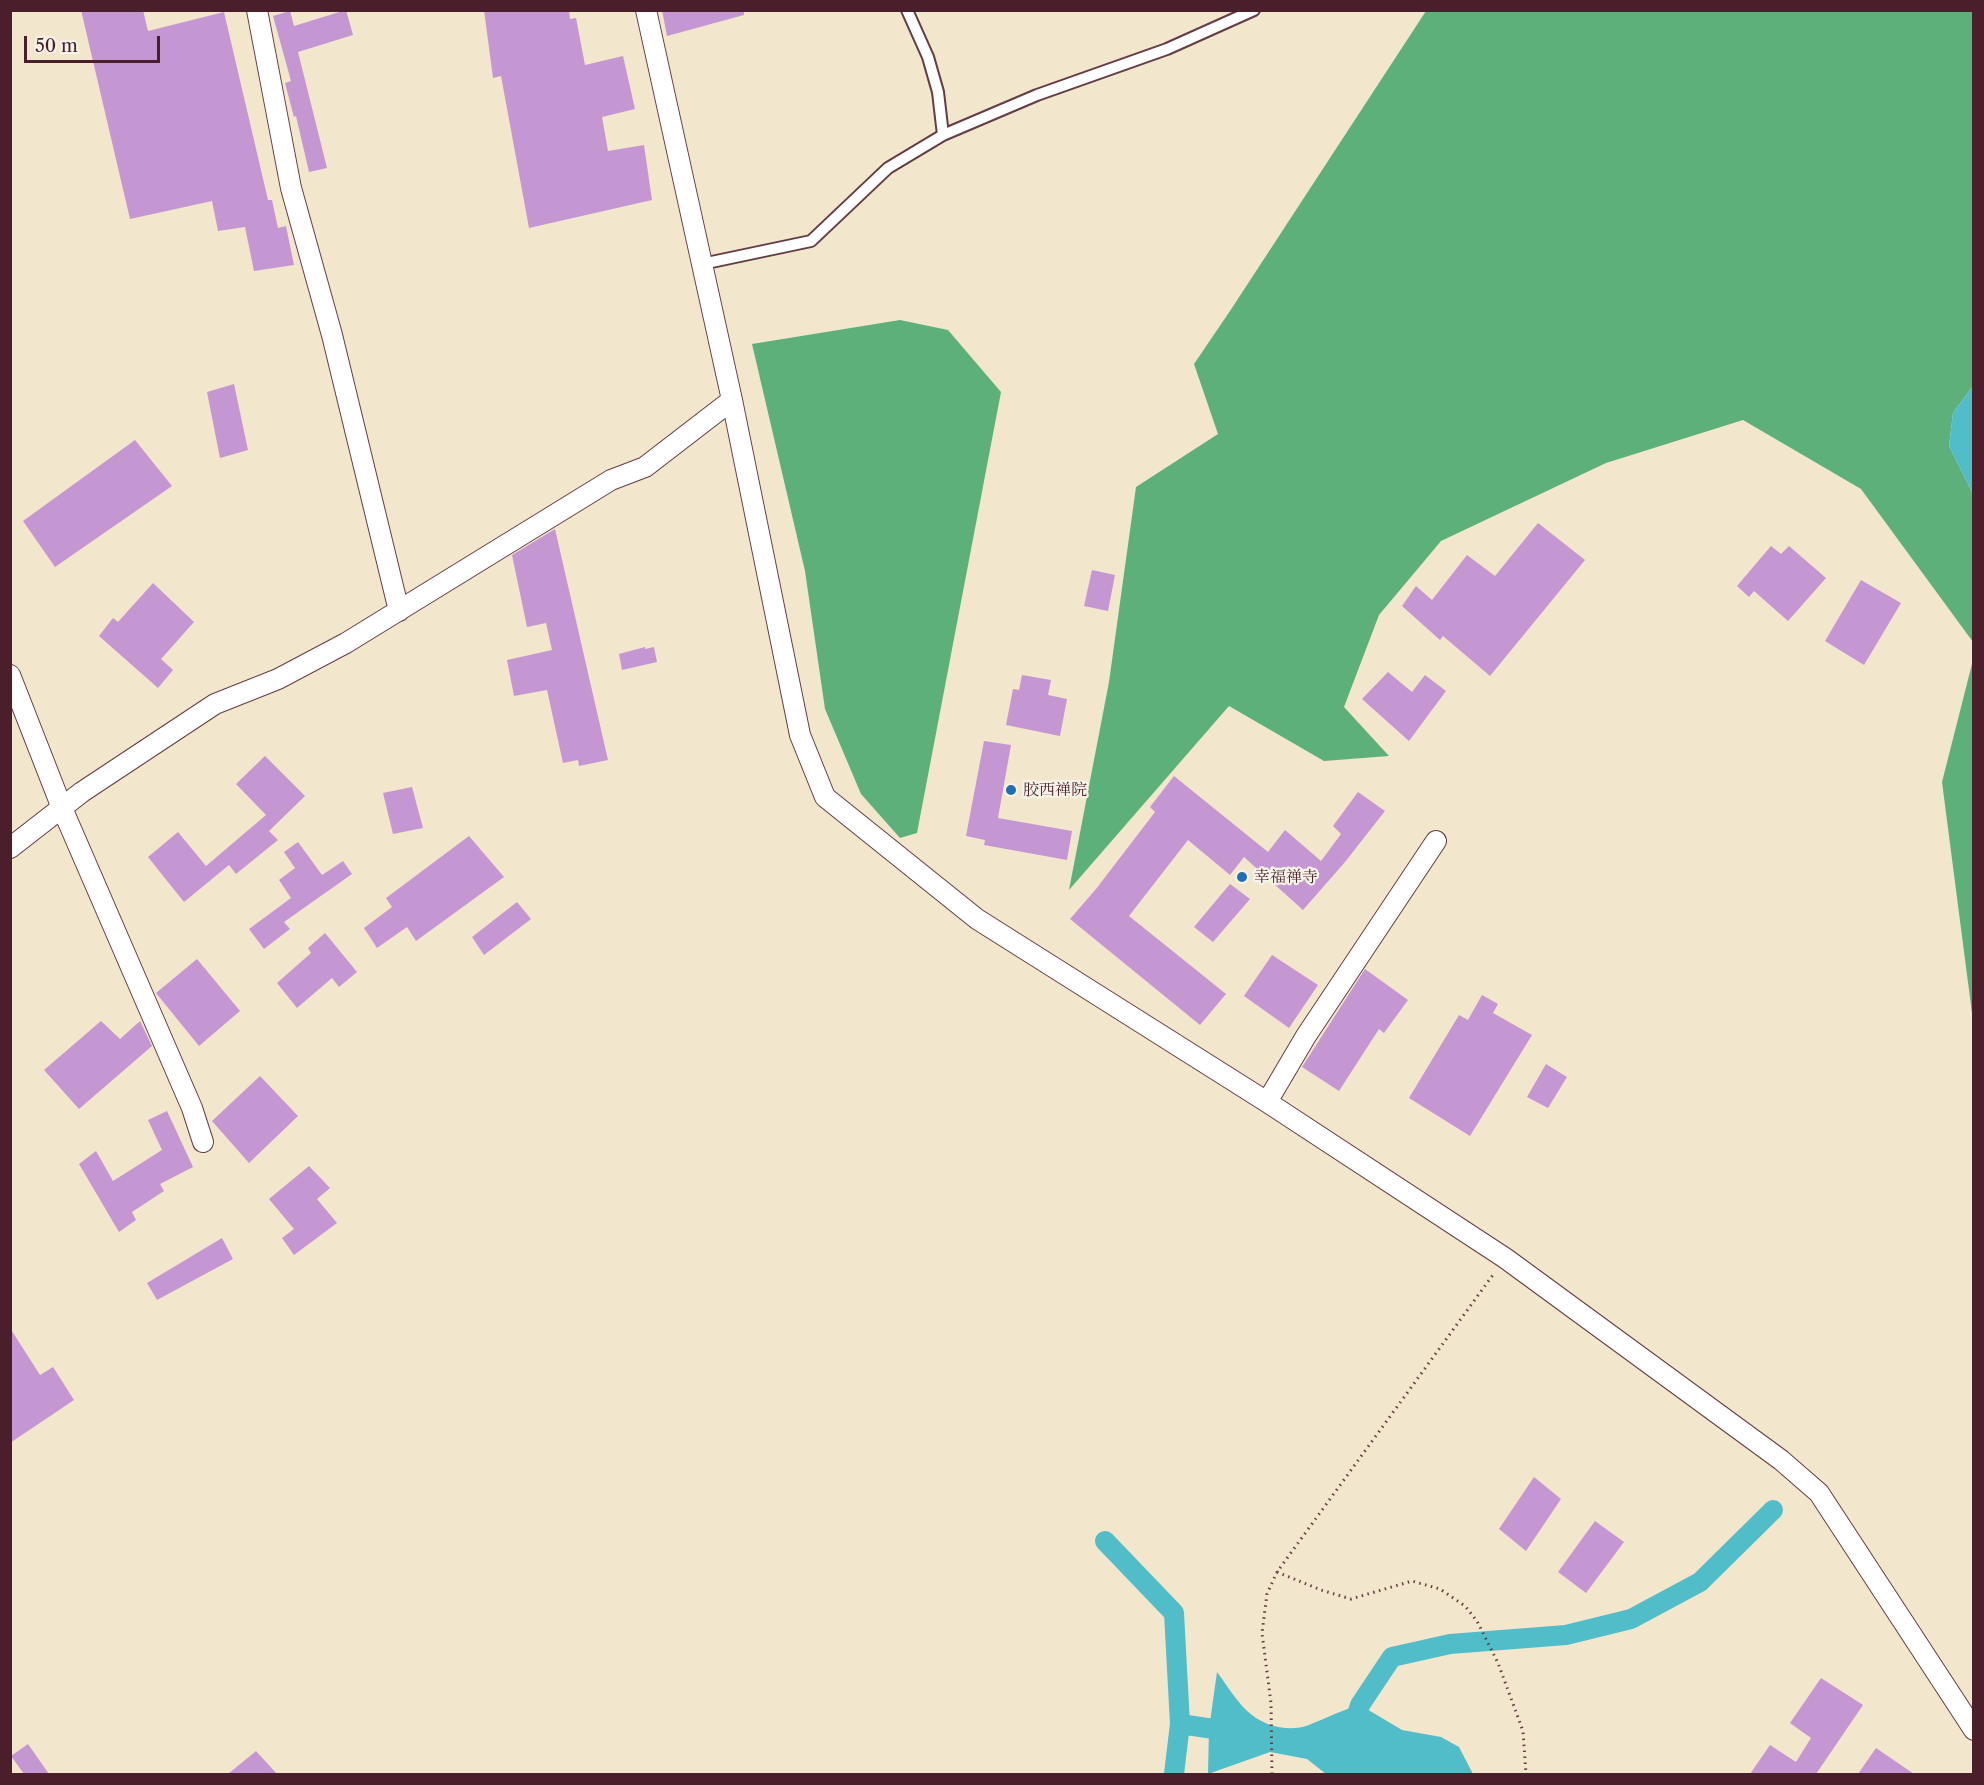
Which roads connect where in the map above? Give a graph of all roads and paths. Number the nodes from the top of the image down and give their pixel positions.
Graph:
1 (257, 10) edge
2 (646, 10) edge
3 (907, 10) edge
4 (1254, 10) edge
5 (943, 135) junction
6 (702, 264) junction
7 (732, 400) junction
8 (399, 611) junction
9 (10, 675) edge
10 (62, 808) junction
11 (1436, 841) dead end
12 (10, 848) edge
13 (1267, 1102) junction
14 (202, 1142) dead end
15 (1504, 1258) junction
16 (1277, 1572) junction
17 (1974, 1730) edge
18 (1272, 1772) edge
19 (1526, 1774) edge

1 - 8 street
2 - 6 street
3 - 5 lane
4 - 5 lane
5 - 6 lane
6 - 7 street
7 - 8 street
7 - 13 street
8 - 10 street
9 - 10 street
10 - 12 street
10 - 14 street
11 - 13 street
13 - 15 street
15 - 16 path
15 - 17 street
16 - 18 path
16 - 19 path

